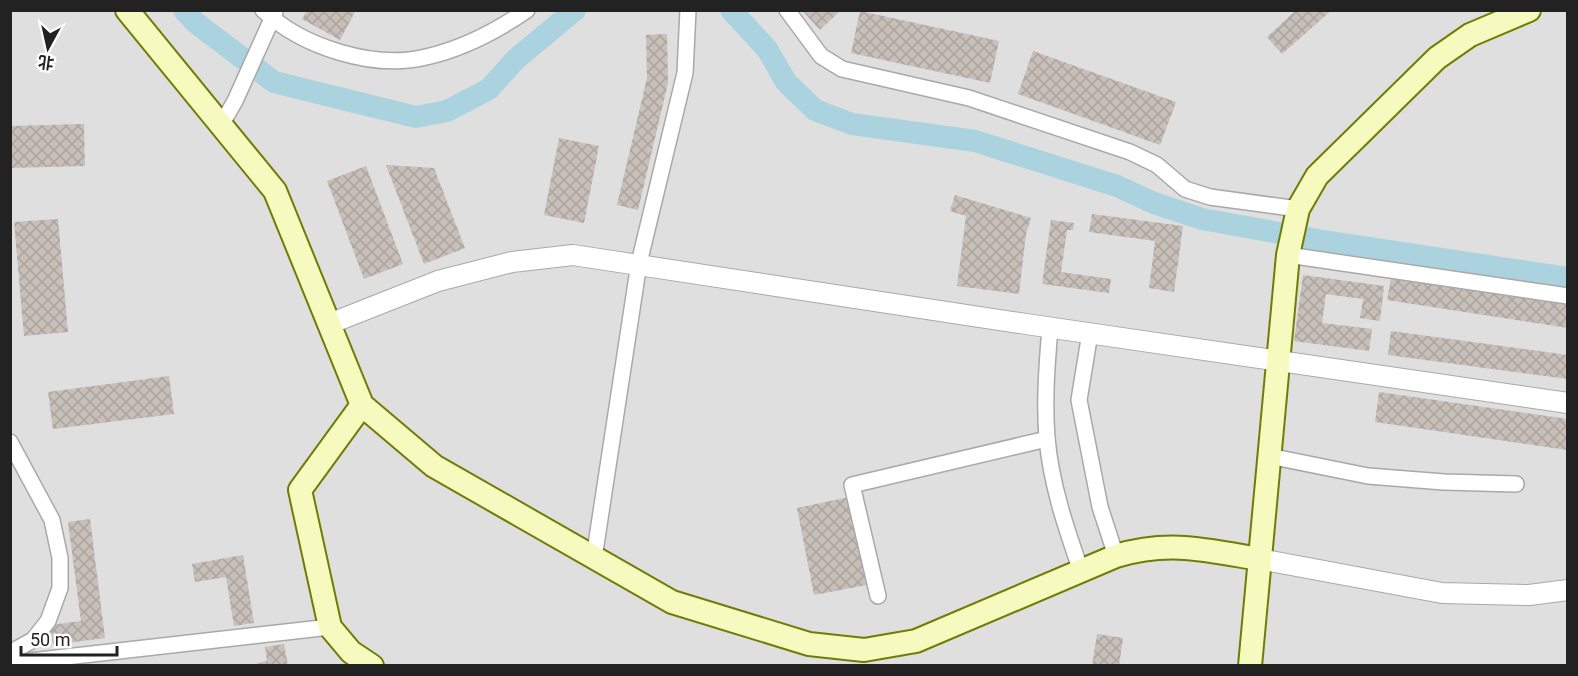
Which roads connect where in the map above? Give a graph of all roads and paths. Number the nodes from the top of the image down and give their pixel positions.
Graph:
1 (127, 10) edge
2 (527, 10) edge
3 (787, 10) edge
4 (1528, 10) edge
5 (270, 13) edge
6 (688, 13) edge
7 (221, 125) junction
8 (1296, 217) junction
9 (1289, 251) junction
10 (639, 263) junction
11 (1568, 296) edge
12 (329, 324) junction
13 (1050, 328) junction
14 (1090, 333) junction
15 (1279, 360) junction
16 (1568, 403) edge
17 (362, 405) junction
18 (1047, 439) junction
19 (10, 442) edge
20 (1269, 456) junction
21 (1516, 484) dead end
22 (1116, 556) junction
23 (594, 558) junction
24 (1259, 559) junction
25 (1081, 571) junction
26 (1568, 590) edge
27 (878, 596) dead end
28 (330, 627) junction
29 (11, 651) edge
30 (372, 666) edge
31 (1250, 666) edge

1 - 7 main road
2 - 5 street
3 - 8 street
4 - 8 main road
5 - 7 street
6 - 10 street
7 - 12 main road
8 - 9 main road
9 - 11 street
9 - 15 main road
10 - 12 street
10 - 13 street
10 - 23 street
12 - 17 main road
13 - 14 street
13 - 18 street
14 - 15 street
14 - 22 street
15 - 16 street
15 - 20 main road
17 - 23 main road
17 - 28 main road
18 - 25 street
18 - 27 street
19 - 29 street
20 - 21 street
20 - 24 main road
22 - 24 main road
22 - 25 main road
23 - 25 main road
24 - 26 street
24 - 31 main road
28 - 29 street
28 - 30 main road

